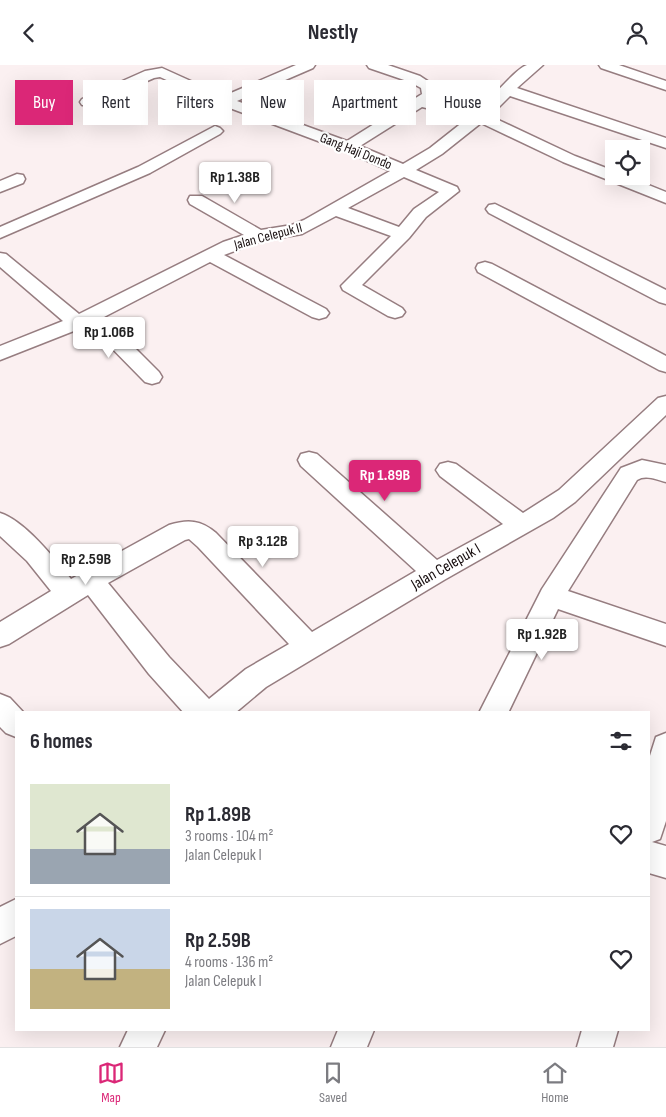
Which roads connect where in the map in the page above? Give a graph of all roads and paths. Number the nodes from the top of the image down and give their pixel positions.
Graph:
1 (308, 65) edge
2 (378, 65) edge
3 (536, 65) edge
4 (606, 65) edge
5 (650, 65) edge
6 (635, 75) junction
7 (140, 80) edge
8 (177, 80) edge
9 (666, 86) edge
10 (508, 90) junction
11 (232, 98) edge
12 (500, 99) edge
13 (420, 102) junction
14 (426, 103) edge
15 (232, 104) edge
16 (467, 125) edge
17 (497, 125) edge
18 (214, 131) dead end
19 (666, 143) edge
20 (348, 147) junction
21 (403, 171) junction
22 (17, 179) dead end
23 (0, 187) edge
24 (666, 198) edge
25 (196, 200) dead end
26 (334, 209) junction
27 (495, 209) dead end
28 (0, 233) edge
29 (403, 234) junction
30 (258, 236) junction
31 (212, 256) junction
32 (0, 258) edge
33 (485, 268) dead end
34 (666, 298) edge
35 (395, 312) dead end
36 (319, 313) dead end
37 (84, 319) junction
38 (0, 353) edge
39 (666, 365) edge
40 (152, 377) dead end
41 (666, 403) edge
42 (309, 460) dead end
43 (448, 470) dead end
44 (666, 474) edge
45 (0, 522) edge
46 (521, 525) junction
47 (435, 573) junction
48 (91, 580) junction
49 (68, 593) junction
50 (551, 596) junction
51 (666, 635) edge
52 (0, 636) edge
53 (309, 647) junction
54 (0, 707) edge
55 (202, 711) edge
56 (215, 711) edge
57 (494, 711) edge
58 (15, 723) edge
59 (666, 747) edge
60 (650, 823) edge
61 (650, 857) edge
62 (666, 863) edge
63 (15, 917) edge
64 (0, 927) edge
65 (146, 1031) edge
66 (356, 1031) edge
67 (600, 1031) edge
68 (138, 1047) edge
69 (349, 1047) edge
70 (595, 1047) edge

1 - 11 street
2 - 13 street
3 - 10 street, Jalan Celepuk II
4 - 6 street
5 - 6 street
6 - 9 street
7 - 8 street, Gang Haji Dondo
10 - 12 street, Jalan Celepuk II
10 - 19 street
13 - 14 street
13 - 20 street
15 - 20 street, Gang Haji Dondo
16 - 21 street, Jalan Celepuk II
17 - 24 street
18 - 28 street
20 - 21 street, Gang Haji Dondo
21 - 26 street, Jalan Celepuk II
21 - 29 street, Gang Haji Dondo
22 - 23 street
25 - 30 street
26 - 29 street
26 - 30 street, Jalan Celepuk II
27 - 34 street
29 - 35 street
30 - 31 street, Jalan Celepuk II
31 - 36 street
31 - 37 street, Jalan Celepuk II
32 - 37 street
33 - 39 street
37 - 38 street, Jalan Celepuk II
37 - 40 street
41 - 46 street, Jalan Celepuk I
42 - 47 street
43 - 46 street
44 - 50 street
45 - 49 street
46 - 47 street, Jalan Celepuk I
47 - 53 street, Jalan Celepuk I
48 - 49 street
48 - 53 street
48 - 55 street
49 - 52 street
50 - 51 street
50 - 57 street
53 - 56 street, Jalan Celepuk I
54 - 58 street
59 - 60 street
61 - 62 street
63 - 64 street
65 - 68 street
66 - 69 street
67 - 70 street

